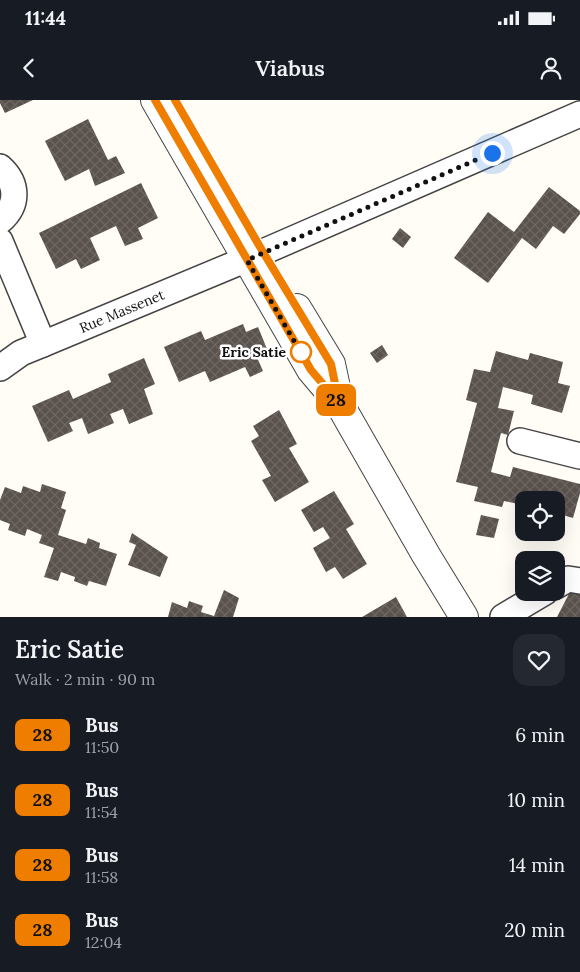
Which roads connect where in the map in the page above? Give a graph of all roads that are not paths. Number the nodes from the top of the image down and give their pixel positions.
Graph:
1 (154, 100) edge
2 (176, 100) edge
3 (580, 114) edge
4 (0, 167) edge
5 (0, 221) edge
6 (0, 241) edge
7 (255, 256) junction
8 (44, 344) junction
9 (0, 368) edge
10 (520, 441) dead end
11 (580, 456) edge
12 (565, 581) edge
13 (580, 581) edge
14 (530, 601) edge
15 (464, 617) edge
16 (504, 617) edge

1 - 7 street
2 - 7 street
3 - 7 street, Rue Massenet
4 - 5 street
6 - 8 street
7 - 8 street, Rue Massenet
7 - 15 street
8 - 9 street, Rue Massenet
10 - 11 street
12 - 13 street
14 - 16 street

